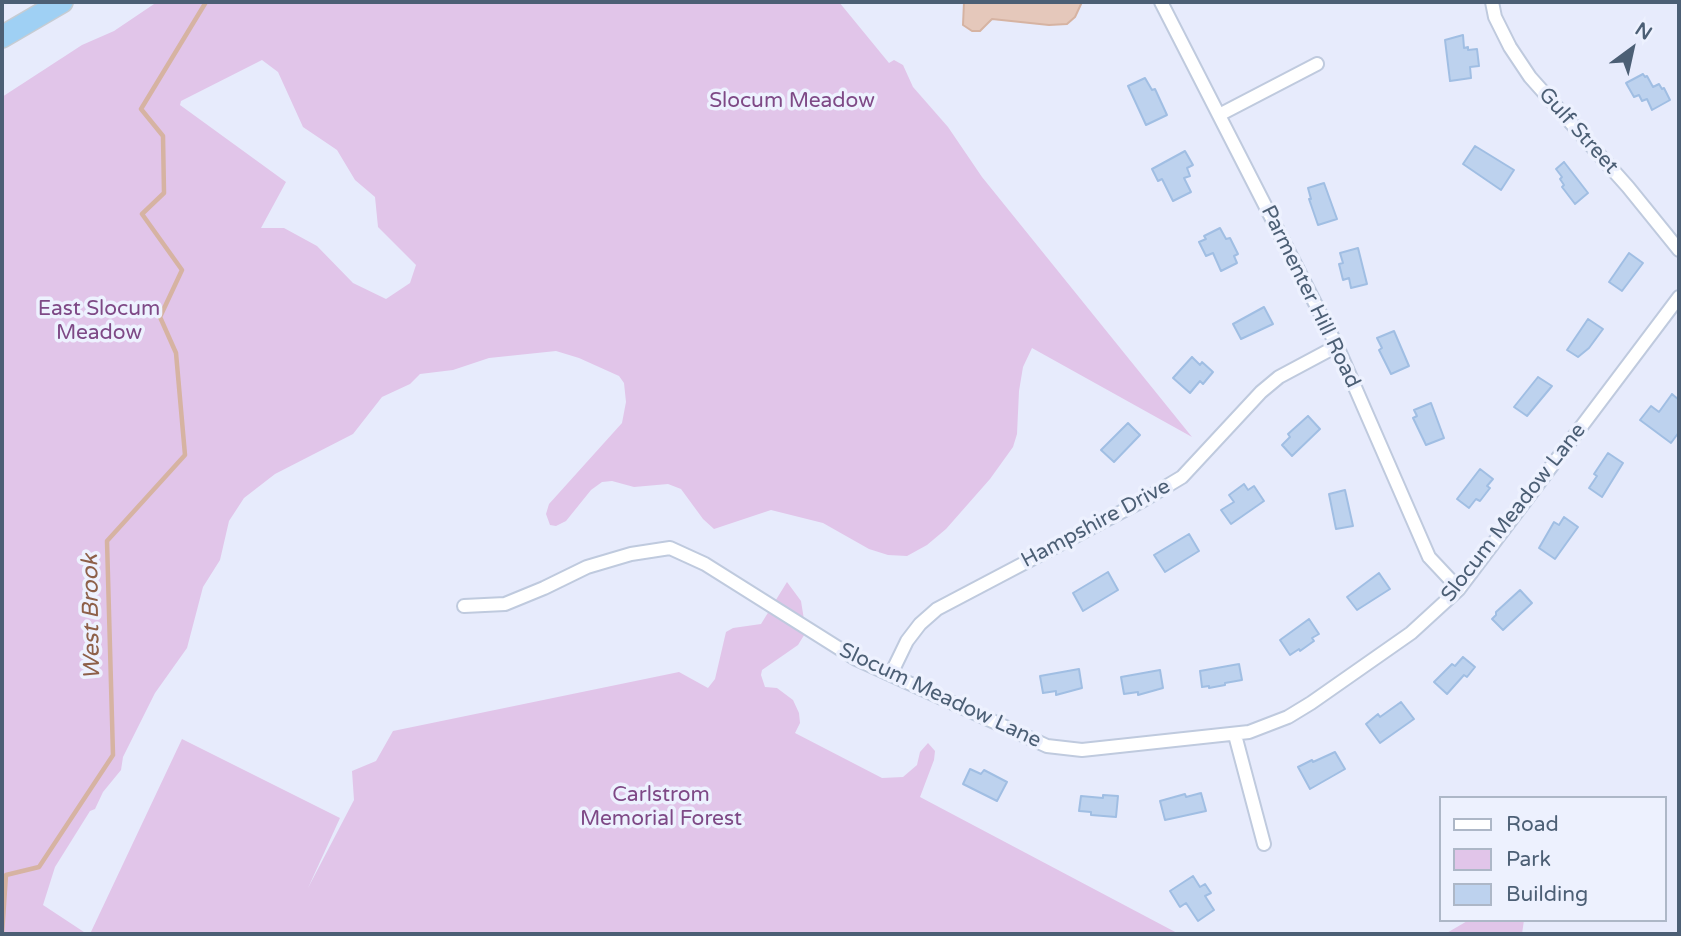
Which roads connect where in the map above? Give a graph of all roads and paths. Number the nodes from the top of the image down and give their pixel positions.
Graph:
1 (62, 2) edge
2 (1161, 2) edge
3 (1492, 2) edge
4 (2, 37) edge
5 (1317, 64) dead end
6 (1219, 115) junction
7 (1679, 250) edge
8 (1679, 297) edge
9 (1337, 346) junction
10 (1459, 589) junction
11 (464, 606) dead end
12 (891, 674) junction
13 (1235, 735) junction
14 (1264, 844) dead end

1 - 4 highway
2 - 6 street, Parmenter Hill Road
3 - 7 street, Gulf Street
5 - 6 street
6 - 9 street, Parmenter Hill Road
8 - 10 street, Slocum Meadow Lane
9 - 10 street, Parmenter Hill Road
9 - 12 street, Hampshire Drive
10 - 13 street, Slocum Meadow Lane
11 - 12 street, Slocum Meadow Lane
12 - 13 street, Slocum Meadow Lane
13 - 14 street

